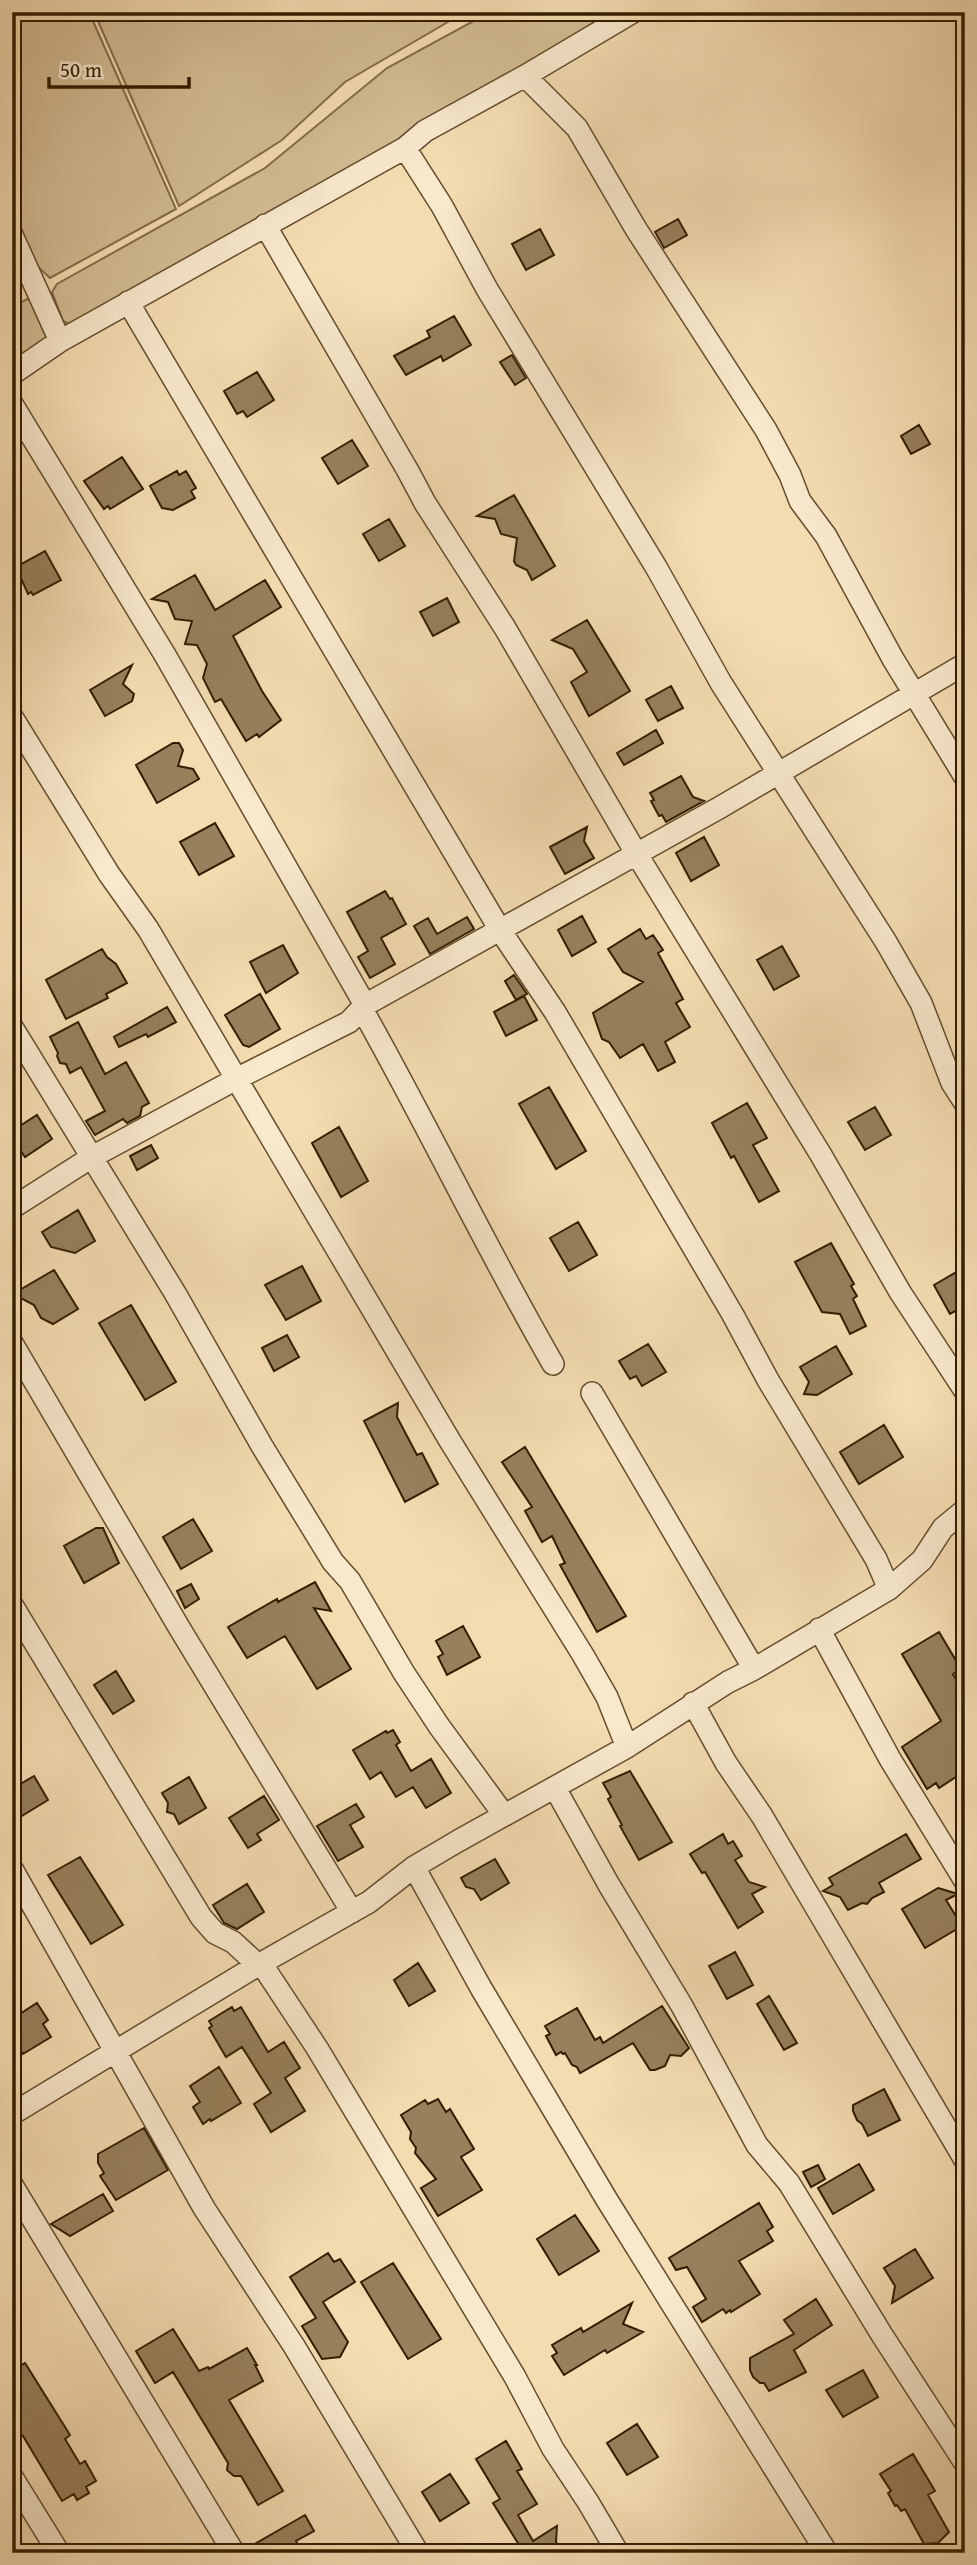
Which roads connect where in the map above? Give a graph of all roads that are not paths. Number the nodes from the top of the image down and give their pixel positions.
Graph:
1 (632, 12) edge
2 (525, 76) junction
3 (405, 148) junction
4 (265, 225) junction
5 (12, 235) edge
6 (128, 302) junction
7 (60, 341) junction
8 (12, 374) edge
9 (12, 404) edge
10 (965, 664) edge
11 (914, 693) junction
12 (12, 717) edge
13 (778, 772) junction
14 (965, 777) edge
15 (636, 853) junction
16 (500, 930) junction
17 (364, 1007) junction
18 (12, 1027) edge
19 (238, 1079) junction
20 (965, 1103) edge
21 (93, 1157) junction
22 (12, 1208) edge
23 (12, 1343) edge
24 (553, 1364) dead end
25 (965, 1391) edge
26 (592, 1393) dead end
27 (965, 1510) edge
28 (889, 1589) junction
29 (12, 1605) edge
30 (819, 1629) junction
31 (754, 1669) junction
32 (693, 1703) junction
33 (627, 1747) junction
34 (555, 1788) junction
35 (504, 1815) junction
36 (414, 1867) junction
37 (12, 1869) edge
38 (965, 1881) edge
39 (352, 1912) junction
40 (260, 1964) junction
41 (115, 2051) junction
42 (12, 2114) edge
43 (965, 2160) edge
44 (12, 2185) edge
45 (965, 2463) edge
46 (12, 2477) edge
47 (59, 2553) edge
48 (234, 2553) edge
49 (418, 2553) edge
50 (618, 2553) edge
51 (827, 2553) edge

1 - 2 street
2 - 3 street
2 - 11 street
3 - 4 street
3 - 13 street
4 - 6 street
4 - 15 street
5 - 7 street
6 - 7 street
6 - 16 street
7 - 8 street
9 - 17 street
10 - 11 street
11 - 13 street
11 - 14 street
12 - 19 street
13 - 15 street
13 - 20 street
15 - 16 street
15 - 25 street
16 - 17 street
16 - 28 street
17 - 19 street
17 - 24 street
18 - 21 street
19 - 21 street
19 - 33 street
21 - 22 street
21 - 35 street
23 - 39 street
26 - 31 street
27 - 28 street
28 - 30 street
29 - 40 street
30 - 31 street
30 - 38 street
31 - 32 street
32 - 33 street
32 - 43 street
33 - 34 street
34 - 35 street
34 - 45 street
35 - 36 street
36 - 39 street
36 - 51 street
37 - 41 street
39 - 40 street
40 - 41 street
40 - 50 street
41 - 42 street
41 - 49 street
44 - 48 street
46 - 47 street

